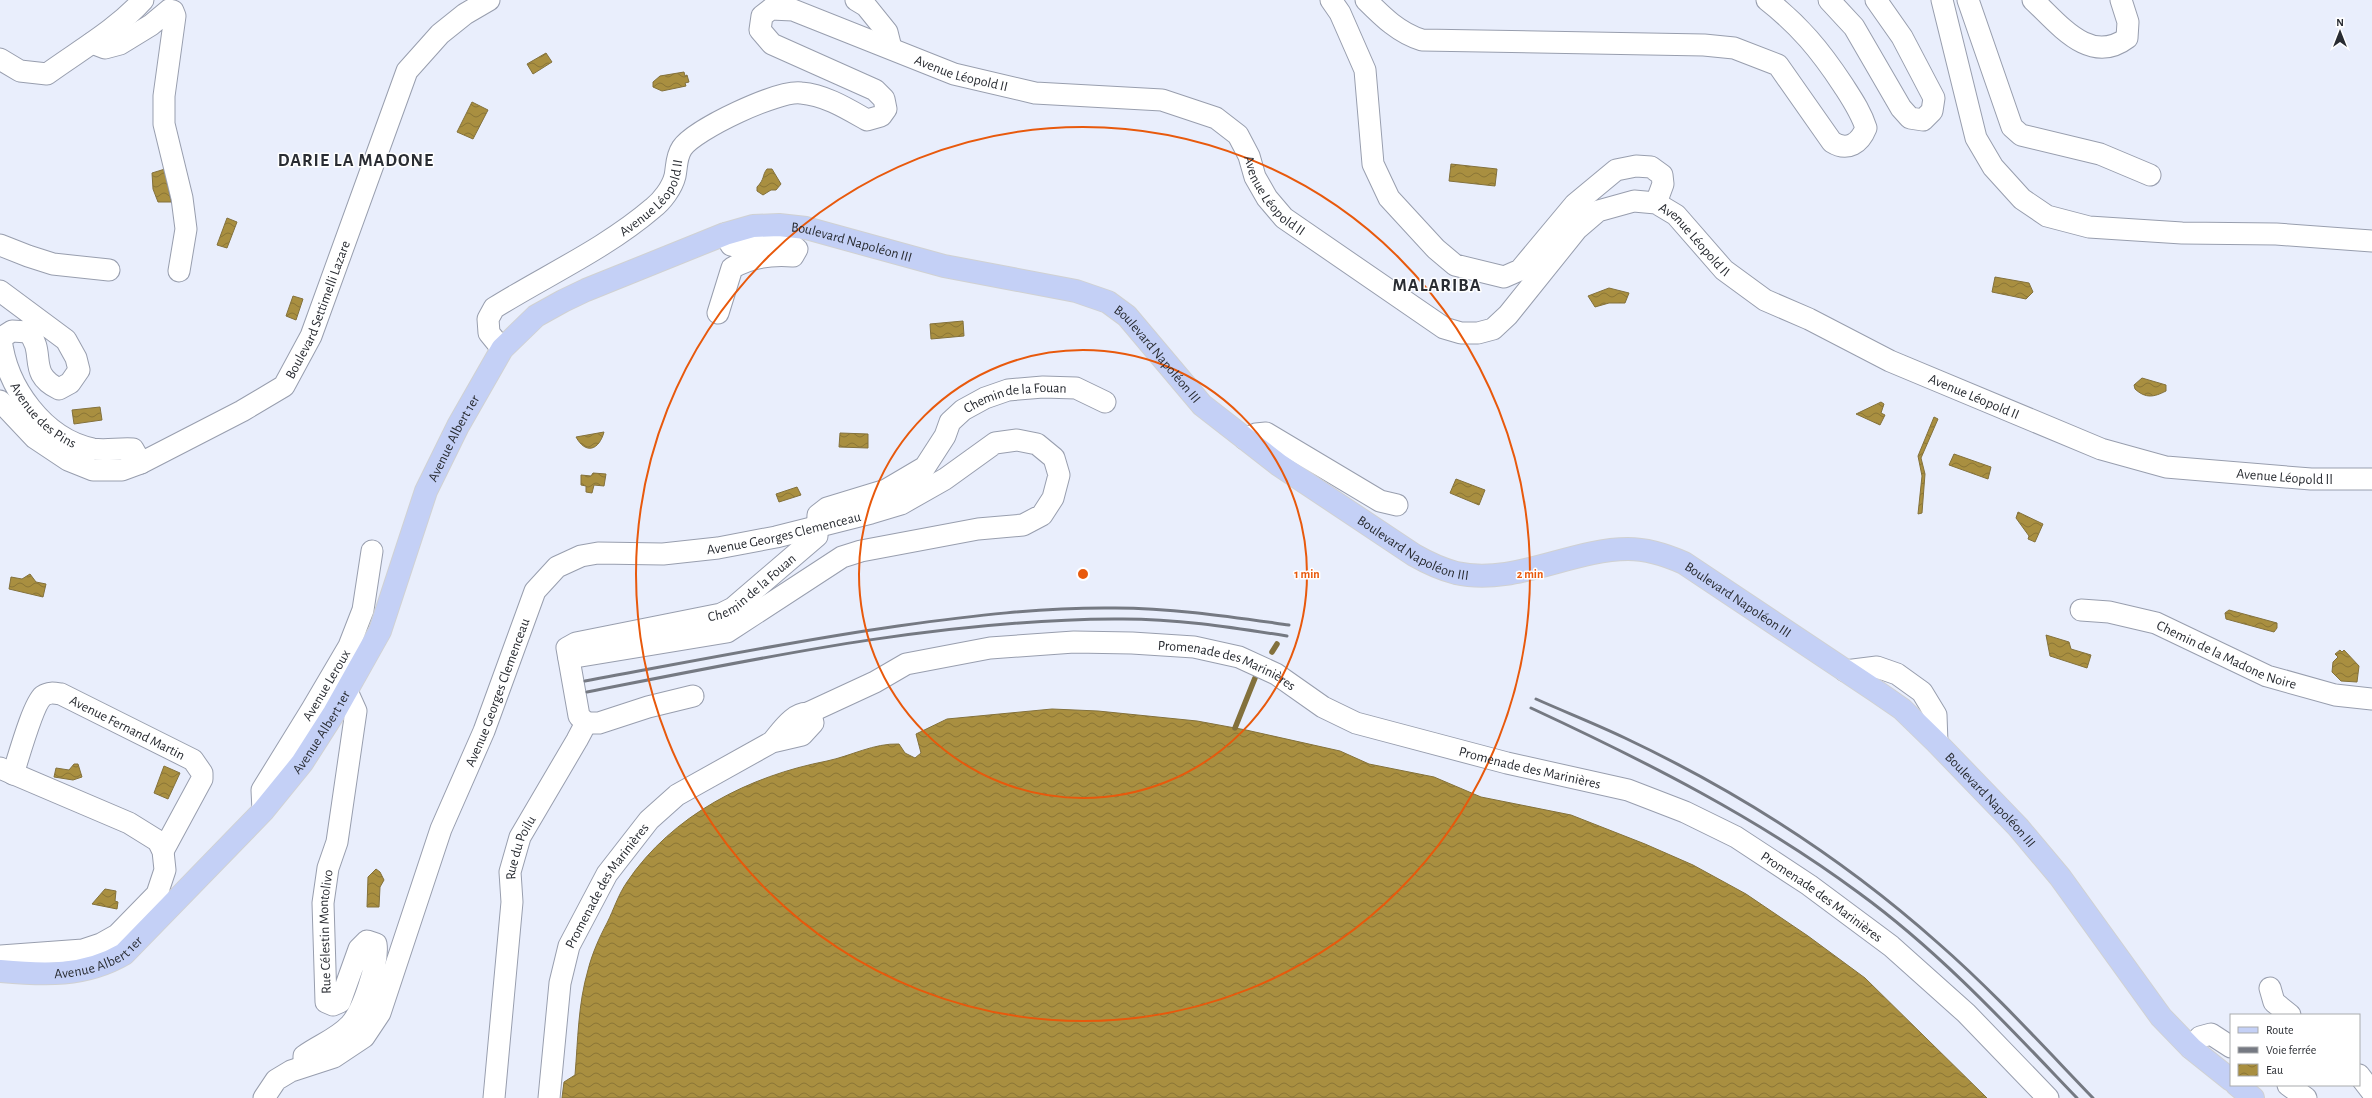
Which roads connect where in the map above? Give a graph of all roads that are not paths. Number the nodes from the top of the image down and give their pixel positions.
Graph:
1 (143, 0) edge
2 (489, 0) edge
3 (856, 0) edge
4 (1331, 0) edge
5 (1366, 0) edge
6 (1767, 0) edge
7 (1829, 0) edge
8 (1876, 0) edge
9 (1942, 0) edge
10 (1968, 0) edge
11 (2033, 0) edge
12 (2121, 0) edge
13 (92, 44) junction
14 (891, 48) junction
15 (0, 59) edge
16 (2150, 175) dead end
17 (1656, 203) junction
18 (725, 234) junction
19 (2372, 240) edge
20 (0, 245) edge
21 (109, 270) dead end
22 (179, 271) dead end
23 (0, 291) edge
24 (718, 313) dead end
25 (502, 349) junction
26 (0, 401) edge
27 (1105, 402) dead end
28 (1245, 439) junction
29 (141, 463) junction
30 (2372, 479) edge
31 (1397, 505) dead end
32 (817, 526) junction
33 (372, 551) dead end
34 (2081, 610) dead end
35 (569, 658) junction
36 (928, 660) junction
37 (347, 691) junction
38 (693, 696) dead end
39 (2372, 699) edge
40 (811, 716) junction
41 (586, 722) junction
42 (6, 771) edge
43 (262, 811) junction
44 (163, 851) junction
45 (0, 956) edge
46 (0, 971) edge
47 (2270, 988) dead end
48 (2289, 1014) edge
49 (2230, 1046) edge
50 (2191, 1048) junction
51 (304, 1066) junction
52 (2360, 1076) edge
53 (2230, 1079) edge
54 (2238, 1086) edge
55 (2289, 1086) edge
56 (2372, 1092) edge
57 (264, 1098) edge
58 (494, 1098) edge
59 (549, 1098) edge
60 (2048, 1098) edge
61 (2253, 1098) edge
62 (2306, 1098) edge

1 - 13 street
2 - 29 street, Boulevard Settimelli Lazare
3 - 14 street
4 - 17 street
5 - 6 street
7 - 8 street
9 - 19 street
10 - 16 street
11 - 12 street
13 - 15 street
13 - 22 street
14 - 17 street, Avenue Léopold II
14 - 25 street, Avenue Léopold II
17 - 30 street, Avenue Léopold II
18 - 24 street
18 - 25 main road, Boulevard Napoléon III
18 - 28 main road, Boulevard Napoléon III
20 - 21 street
23 - 29 street, Avenue des Pins
25 - 37 main road, Avenue Albert 1er
26 - 29 street, Boulevard Settimelli Lazare
27 - 32 street, Chemin de la Fouan
28 - 31 street
28 - 50 main road, Boulevard Napoléon III
32 - 35 street, Chemin de la Fouan
32 - 35 street, Avenue Georges Clemenceau
32 - 51 street, Avenue Georges Clemenceau
33 - 43 street, Avenue Leroux
34 - 39 street, Chemin de la Madone Noire
35 - 41 street
36 - 40 street, Promenade des Marinières
36 - 40 street, Promenade des Marinières
36 - 60 street, Promenade des Marinières
37 - 43 main road, Avenue Albert 1er
37 - 51 street, Rue Célestin Montolivo
38 - 41 street
40 - 59 street, Promenade des Marinières
41 - 58 street, Rue du Poilu
42 - 44 street, Avenue Fernand Martin
42 - 44 street, Avenue Fernand Martin
43 - 46 main road, Avenue Albert 1er
44 - 45 street
47 - 48 street
49 - 50 street
50 - 53 main road, Boulevard Napoléon III
51 - 57 street, Avenue Georges Clemenceau
52 - 56 street
54 - 61 main road
55 - 62 street

